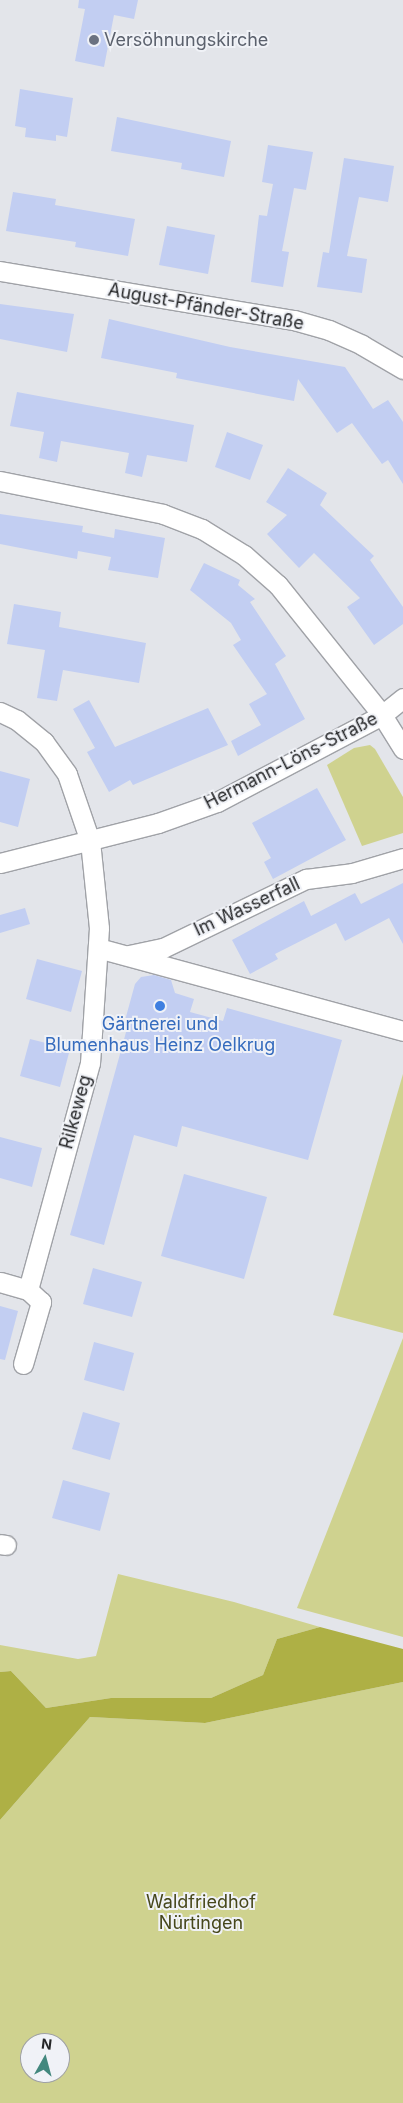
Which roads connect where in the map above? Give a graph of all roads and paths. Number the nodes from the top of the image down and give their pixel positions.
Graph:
1 (0, 271) edge
2 (403, 369) edge
3 (0, 481) edge
4 (403, 698) edge
5 (0, 712) edge
6 (382, 715) junction
7 (403, 749) edge
8 (90, 841) junction
9 (403, 858) edge
10 (0, 863) edge
11 (98, 948) junction
12 (123, 955) junction
13 (403, 1031) edge
14 (0, 1282) edge
15 (28, 1290) junction
16 (23, 1364) dead end

1 - 2 street, August-Pfänder-Straße
3 - 6 street
4 - 6 street, Hermann-Löns-Straße
5 - 8 street, Rilkeweg
6 - 7 street
6 - 8 street, Hermann-Löns-Straße
8 - 10 street, Hermann-Löns-Straße
8 - 11 street, Rilkeweg
9 - 12 street, Im Wasserfall
11 - 12 street
11 - 15 street, Rilkeweg
12 - 13 street
14 - 15 street
15 - 16 street

